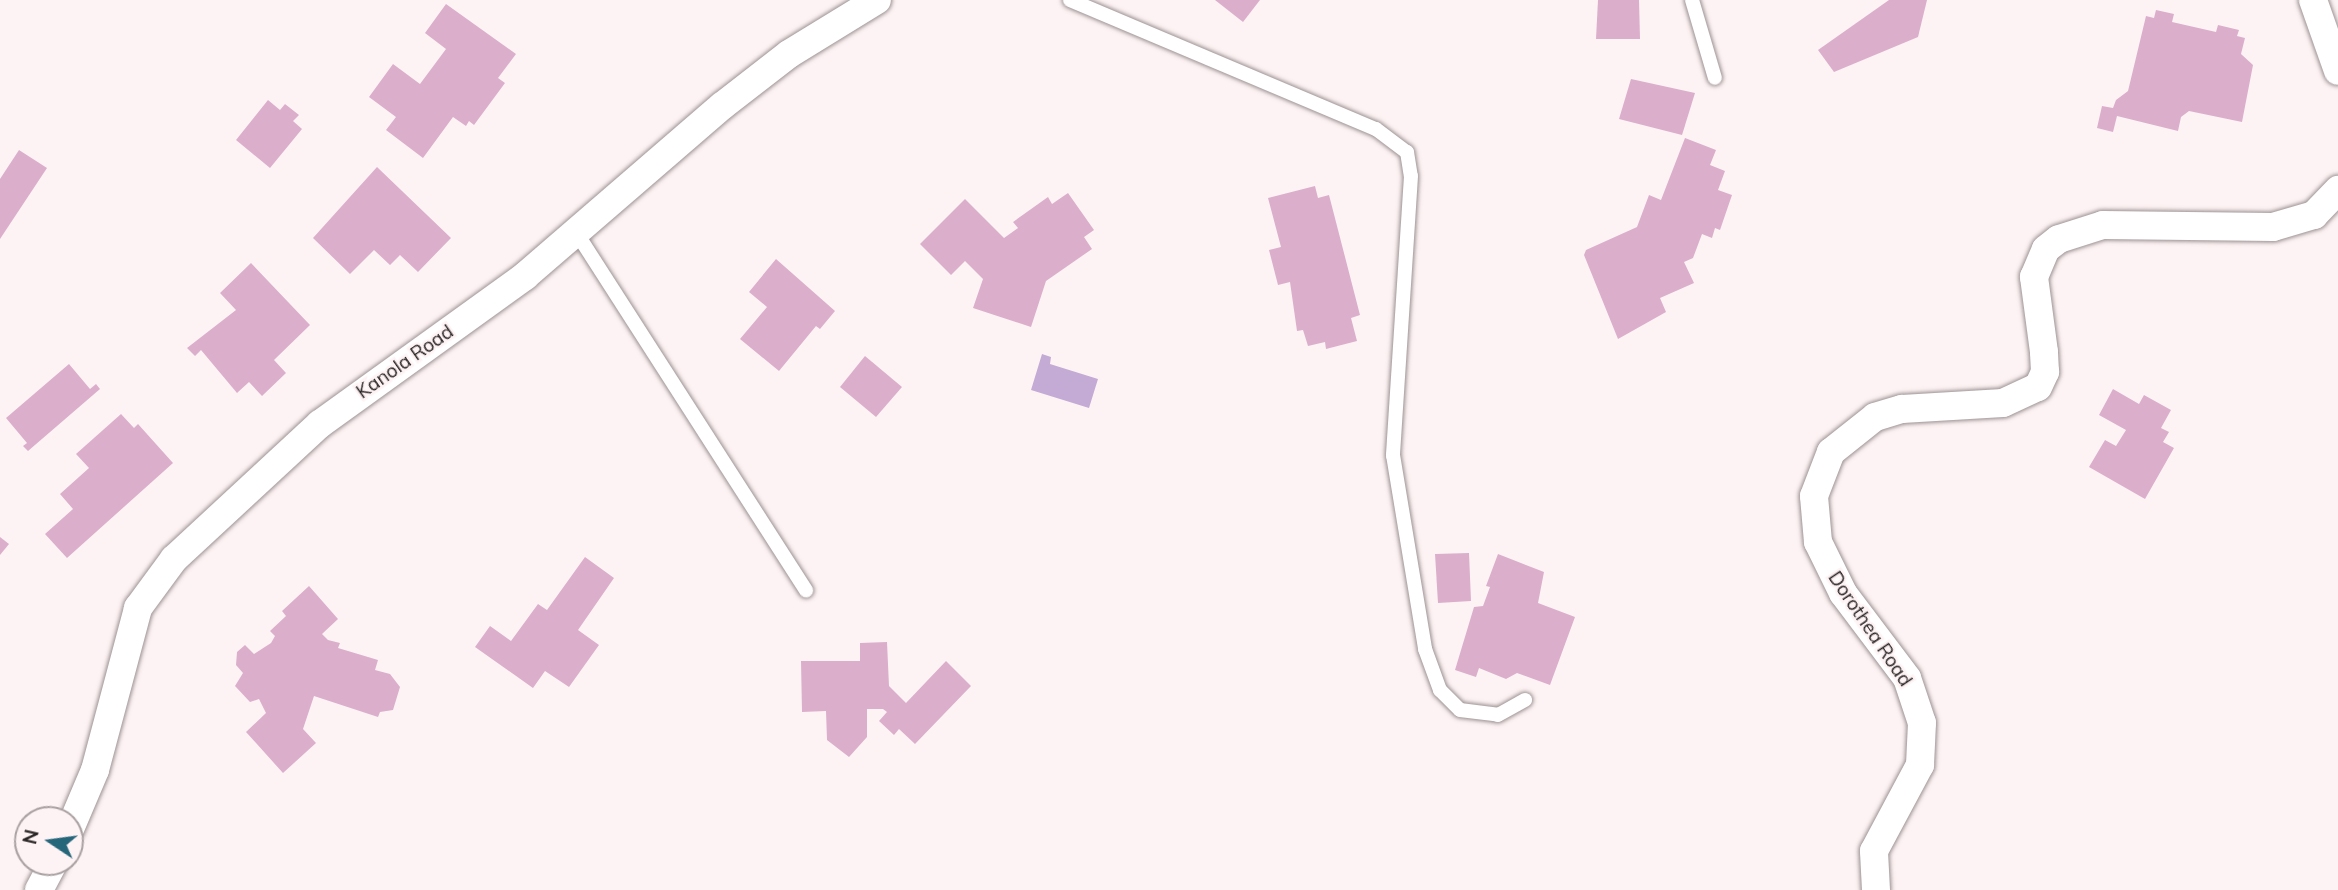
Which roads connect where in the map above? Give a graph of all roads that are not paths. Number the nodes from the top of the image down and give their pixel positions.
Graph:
1 (877, 0) edge
2 (1070, 0) edge
3 (1692, 0) edge
4 (2313, 0) edge
5 (2338, 71) edge
6 (1715, 78) dead end
7 (2338, 190) edge
8 (576, 232) junction
9 (806, 590) dead end
10 (1525, 700) dead end
11 (79, 806) edge
12 (1876, 890) edge

1 - 8 street, Kanola Road
2 - 10 lane
3 - 6 lane
4 - 5 street
7 - 12 street, Dorothea Road
8 - 9 lane
8 - 11 street, Kanola Road

